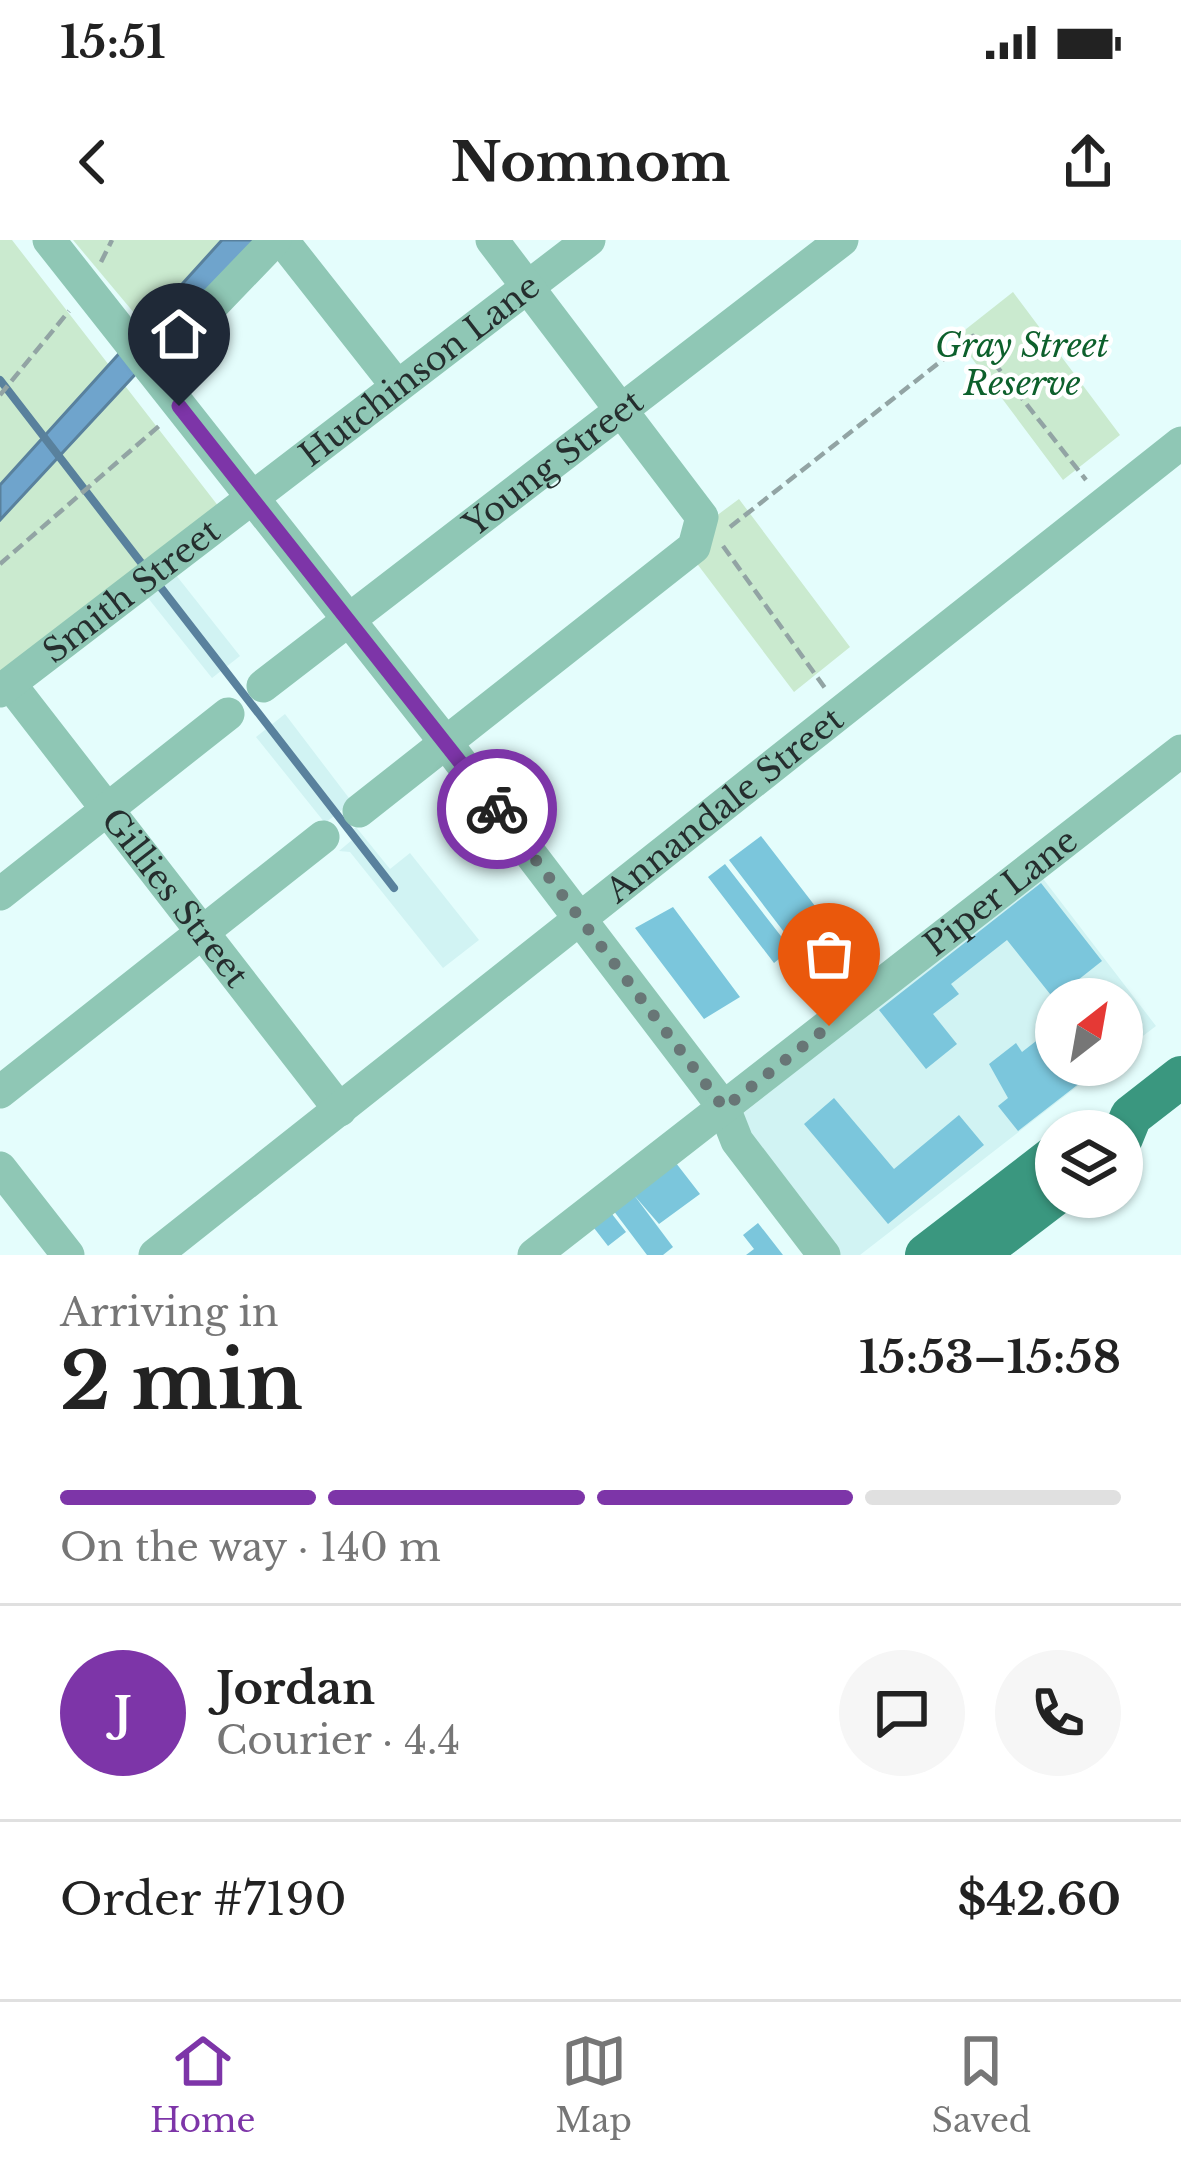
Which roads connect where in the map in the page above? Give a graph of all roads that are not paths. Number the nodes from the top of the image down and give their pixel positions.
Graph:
1 (49, 240) edge
2 (279, 240) edge
3 (492, 240) edge
4 (589, 240) edge
5 (842, 240) edge
6 (529, 286) junction
7 (150, 368) junction
8 (397, 386) junction
9 (621, 409) junction
10 (1181, 443) edge
11 (251, 497) junction
12 (349, 621) junction
13 (263, 686) dead end
14 (5, 688) edge
15 (228, 714) dead end
16 (446, 742) junction
17 (1181, 752) edge
18 (107, 808) junction
19 (359, 811) dead end
20 (322, 837) dead end
21 (0, 894) edge
22 (580, 916) junction
23 (203, 934) junction
24 (1181, 1077) edge
25 (0, 1092) edge
26 (724, 1108) junction
27 (340, 1110) junction
28 (1143, 1112) edge
29 (0, 1168) edge
30 (1035, 1172) edge
31 (1035, 1210) edge
32 (68, 1255) edge
33 (154, 1255) edge
34 (534, 1255) edge
35 (824, 1255) edge
36 (926, 1255) edge
37 (976, 1255) edge

1 - 7 street
2 - 7 street
2 - 8 street
3 - 6 street
4 - 6 street, Hutchinson Lane
5 - 9 street, Young Street
6 - 8 street, Hutchinson Lane
6 - 9 street
7 - 11 street
8 - 11 street, Hutchinson Lane
9 - 12 street, Young Street
9 - 16 street
10 - 22 street, Annandale Street
11 - 12 street
11 - 14 street, Smith Street
12 - 13 street, Young Street
12 - 16 street
14 - 18 street, Gillies Street
15 - 18 street
16 - 19 street
16 - 22 street
17 - 26 street, Piper Lane
18 - 21 street
18 - 23 street, Gillies Street
20 - 23 street
22 - 26 street
22 - 27 street, Annandale Street
23 - 25 street
23 - 27 street, Gillies Street
24 - 28 main road
26 - 34 street, Piper Lane
26 - 35 street
27 - 33 street, Annandale Street
29 - 32 street
30 - 36 main road
31 - 37 main road

